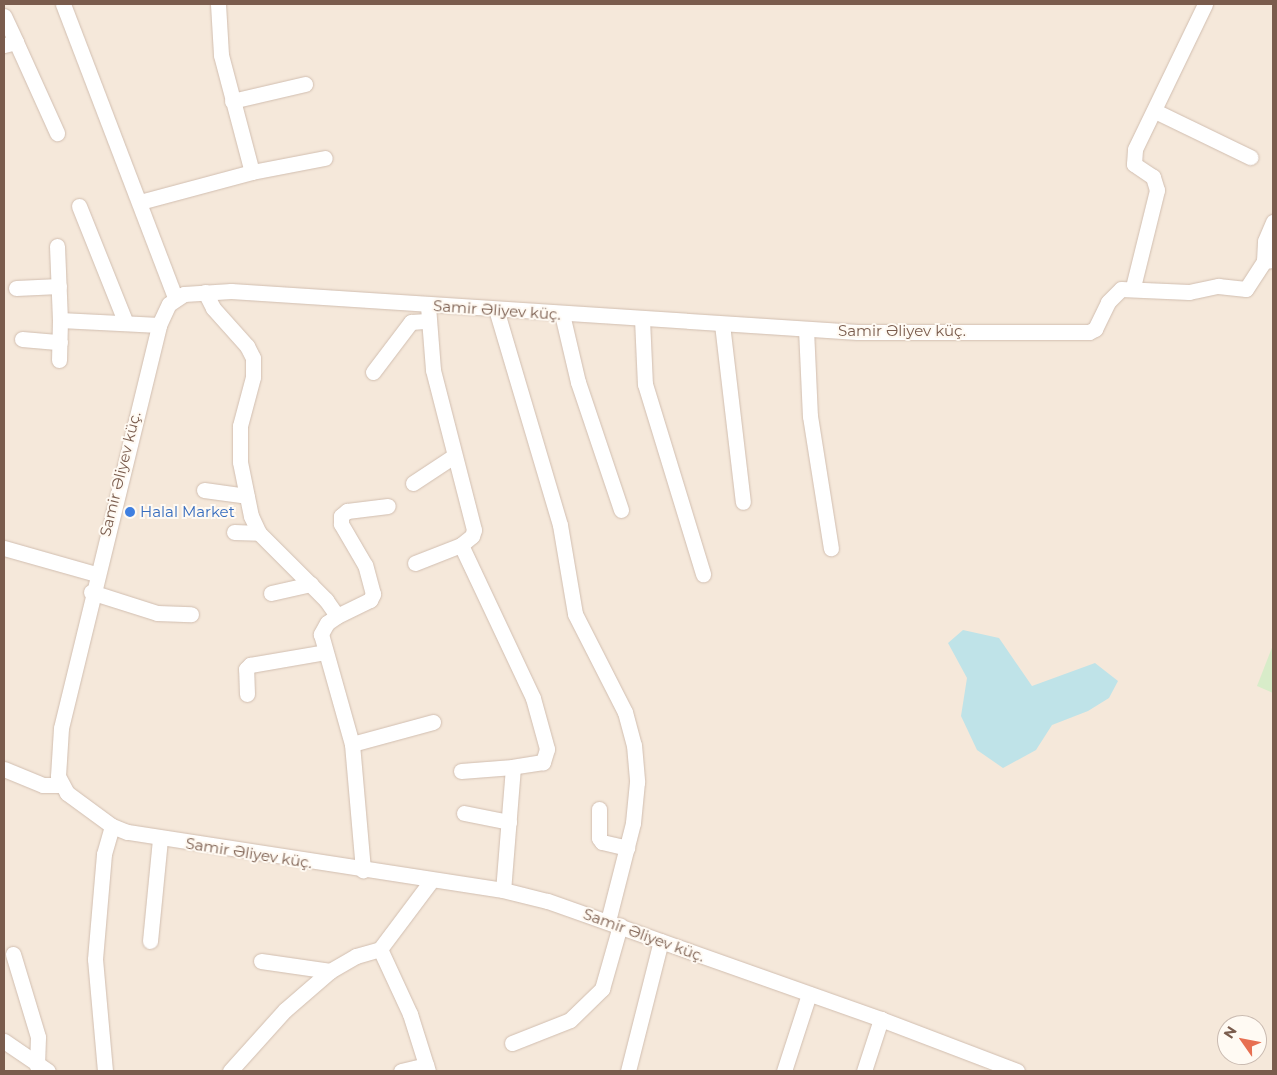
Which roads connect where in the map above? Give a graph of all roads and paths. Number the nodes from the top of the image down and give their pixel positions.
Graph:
1 (64, 4) edge
2 (218, 4) edge
3 (1205, 4) edge
4 (4, 16) edge
5 (10, 44) edge
6 (305, 84) dead end
7 (232, 101) junction
8 (1155, 111) junction
9 (56, 133) dead end
10 (1250, 157) dead end
11 (325, 158) dead end
12 (252, 172) junction
13 (140, 202) junction
14 (79, 206) dead end
15 (1273, 222) edge
16 (57, 246) dead end
17 (1269, 260) edge
18 (58, 286) junction
19 (16, 288) dead end
20 (1133, 288) junction
21 (205, 292) junction
22 (175, 298) junction
23 (496, 309) junction
24 (428, 313) junction
25 (562, 314) junction
26 (642, 319) junction
27 (60, 320) junction
28 (125, 321) junction
29 (722, 324) junction
30 (159, 325) junction
31 (806, 329) junction
32 (22, 340) dead end
33 (60, 342) junction
34 (58, 360) dead end
35 (373, 372) dead end
36 (454, 456) junction
37 (413, 483) dead end
38 (204, 490) dead end
39 (247, 496) junction
40 (743, 502) dead end
41 (388, 506) dead end
42 (621, 510) dead end
43 (234, 532) dead end
44 (259, 533) junction
45 (462, 545) junction
46 (4, 548) edge
47 (831, 548) dead end
48 (415, 563) dead end
49 (96, 574) junction
50 (703, 574) dead end
51 (311, 584) junction
52 (91, 592) junction
53 (271, 593) dead end
54 (191, 614) dead end
55 (337, 616) junction
56 (325, 652) junction
57 (247, 694) dead end
58 (433, 722) dead end
59 (352, 744) junction
60 (513, 767) junction
61 (4, 769) edge
62 (461, 771) dead end
63 (61, 785) junction
64 (599, 809) dead end
65 (464, 813) dead end
66 (509, 822) junction
67 (112, 826) junction
68 (160, 839) junction
69 (627, 848) junction
70 (362, 870) junction
71 (431, 881) junction
72 (503, 890) junction
73 (614, 924) junction
74 (150, 941) dead end
75 (661, 941) junction
76 (380, 949) junction
77 (13, 954) dead end
78 (260, 961) dead end
79 (330, 971) junction
80 (808, 994) junction
81 (881, 1019) junction
82 (4, 1041) edge
83 (512, 1043) dead end
84 (43, 1068) edge
85 (427, 1068) edge
86 (105, 1071) edge
87 (230, 1071) edge
88 (400, 1071) edge
89 (628, 1071) edge
90 (784, 1071) edge
91 (864, 1071) edge
92 (1017, 1071) edge

1 - 13 street
2 - 7 street
3 - 8 street
4 - 5 street
5 - 9 street
6 - 7 street
7 - 12 street
8 - 10 street
8 - 20 street
11 - 12 street
12 - 13 street
13 - 22 street
14 - 28 street
15 - 17 street
16 - 18 street
17 - 20 street
18 - 19 street
18 - 27 street
20 - 31 street, Samir Əliyev küç.
21 - 22 street, Samir Əliyev küç.
21 - 24 street, Samir Əliyev küç.
21 - 39 street
22 - 30 street, Samir Əliyev küç.
23 - 24 street, Samir Əliyev küç.
23 - 25 street, Samir Əliyev küç.
23 - 69 street
24 - 35 street
24 - 36 street
25 - 26 street, Samir Əliyev küç.
25 - 42 street
26 - 29 street, Samir Əliyev küç.
26 - 50 street
27 - 28 street
27 - 33 street
28 - 30 street
29 - 31 street, Samir Əliyev küç.
29 - 40 street
30 - 49 street, Samir Əliyev küç.
31 - 47 street
32 - 33 street
33 - 34 street
36 - 37 street
36 - 45 street
38 - 39 street
39 - 44 street
41 - 55 street
43 - 44 street
44 - 51 street
45 - 48 street
45 - 60 street
46 - 49 street
49 - 52 street, Samir Əliyev küç.
51 - 53 street
51 - 55 street
52 - 54 street
52 - 63 street, Samir Əliyev küç.
55 - 56 street
56 - 57 street
56 - 59 street
58 - 59 street
59 - 70 street
60 - 62 street
60 - 66 street
61 - 63 street
63 - 67 street, Samir Əliyev küç.
64 - 69 street
65 - 66 street
66 - 72 street
67 - 68 street, Samir Əliyev küç.
67 - 86 street
68 - 70 street, Samir Əliyev küç.
68 - 74 street
69 - 73 street
70 - 71 street, Samir Əliyev küç.
71 - 72 street, Samir Əliyev küç.
71 - 76 street
72 - 73 street, Samir Əliyev küç.
73 - 75 street, Samir Əliyev küç.
73 - 83 street
75 - 80 street, Samir Əliyev küç.
75 - 89 street
76 - 79 street
76 - 85 street
77 - 84 street
78 - 79 street
79 - 87 street
80 - 81 street, Samir Əliyev küç.
80 - 90 street
81 - 91 street
81 - 92 street, Samir Əliyev küç.
82 - 84 street
85 - 88 street

